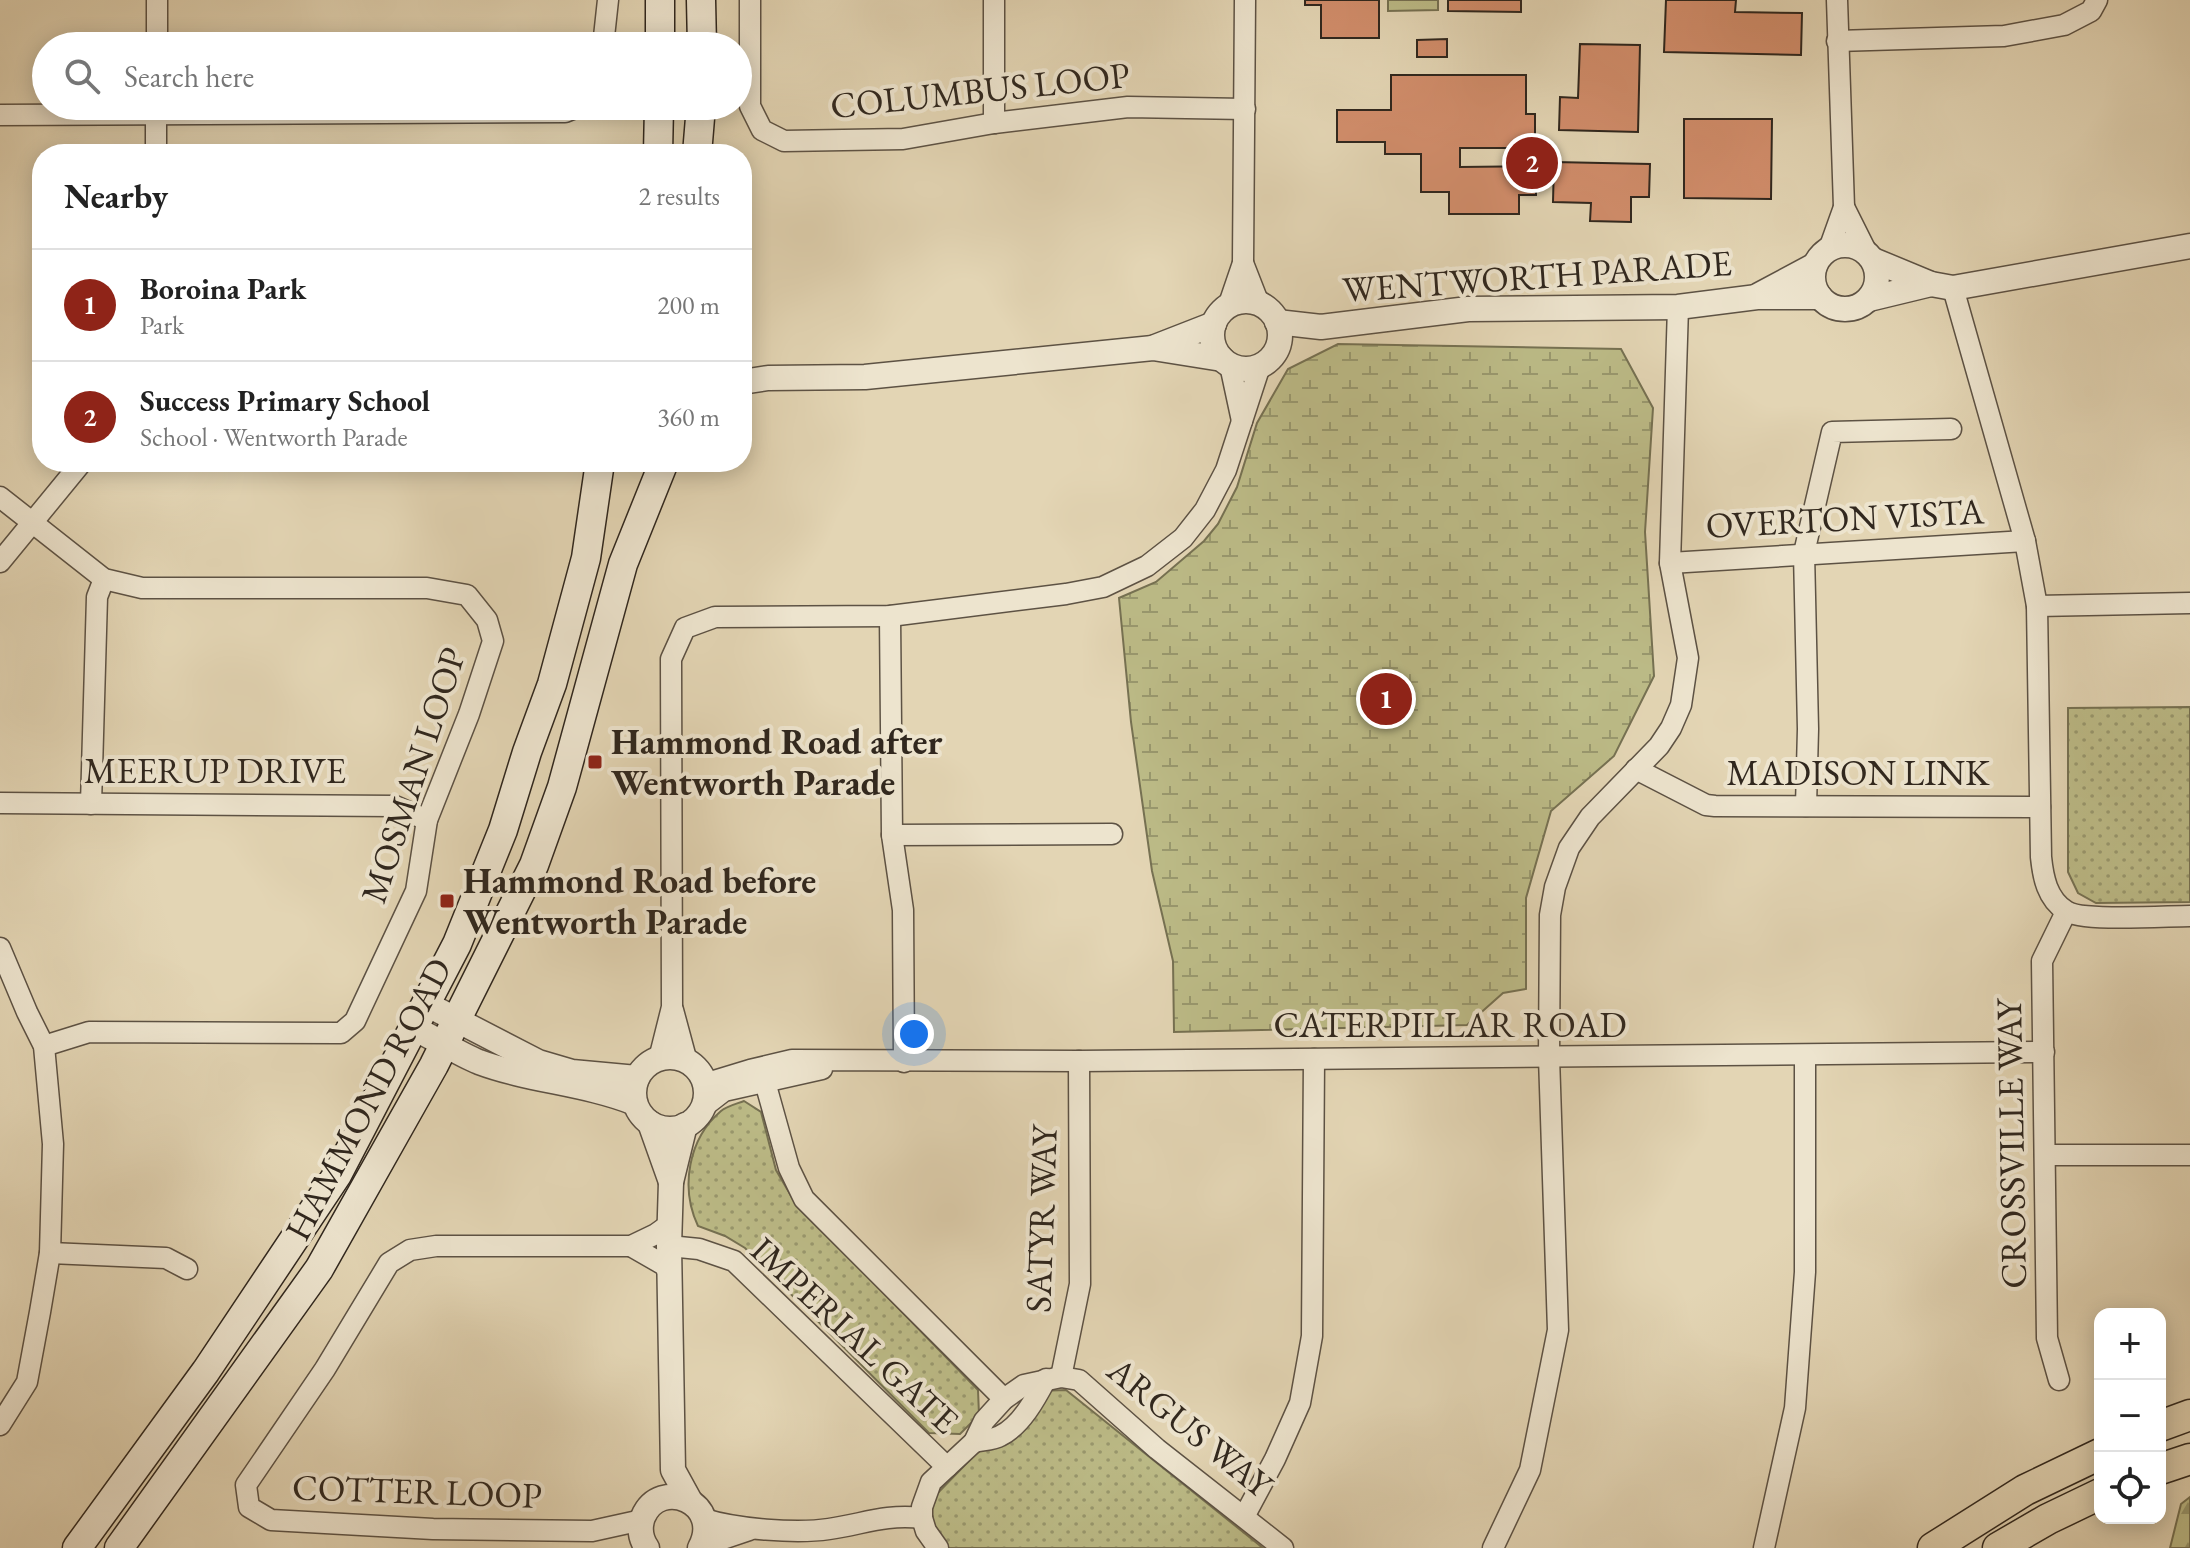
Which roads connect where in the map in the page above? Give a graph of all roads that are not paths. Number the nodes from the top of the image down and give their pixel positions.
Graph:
1 (157, 0) edge
2 (608, 0) edge
3 (660, 0) edge
4 (701, 0) edge
5 (750, 0) edge
6 (994, 0) edge
7 (1245, 0) edge
8 (1837, 0) edge
9 (2097, 0) edge
10 (157, 32) edge
11 (605, 32) edge
12 (660, 32) edge
13 (702, 32) edge
14 (750, 32) edge
15 (1837, 41) junction
16 (1245, 109) junction
17 (752, 110) edge
18 (32, 114) edge
19 (0, 115) edge
20 (156, 120) edge
21 (659, 120) edge
22 (700, 120) edge
23 (994, 123) junction
24 (156, 144) edge
25 (658, 144) edge
26 (698, 144) edge
27 (1844, 207) junction
28 (2190, 246) edge
29 (1822, 257) junction
30 (1870, 257) junction
31 (1243, 263) junction
32 (1942, 286) junction
33 (1757, 297) junction
34 (1820, 297) junction
35 (1869, 299) junction
36 (1259, 304) junction
37 (1678, 307) junction
38 (1221, 315) junction
39 (1277, 322) junction
40 (1321, 327) junction
41 (1278, 346) junction
42 (1153, 348) junction
43 (1226, 362) junction
44 (1260, 366) junction
45 (752, 373) edge
46 (768, 378) junction
47 (752, 380) edge
48 (1242, 421) junction
49 (1951, 429) dead end
50 (74, 472) edge
51 (599, 472) edge
52 (660, 472) edge
53 (0, 497) edge
54 (33, 523) junction
55 (2025, 541) junction
56 (1804, 553) junction
57 (0, 562) edge
58 (1670, 563) junction
59 (104, 579) junction
60 (2190, 603) edge
61 (2037, 606) junction
62 (890, 616) junction
63 (1636, 769) junction
64 (0, 803) edge
65 (91, 804) junction
66 (1806, 806) junction
67 (2040, 807) junction
68 (427, 820) junction
69 (1112, 834) dead end
70 (892, 835) junction
71 (2066, 912) junction
72 (2190, 916) edge
73 (0, 948) edge
74 (672, 1007) junction
75 (419, 1016) junction
76 (451, 1031) junction
77 (44, 1046) junction
78 (2044, 1052) junction
79 (1805, 1056) junction
80 (1549, 1057) junction
81 (659, 1059) junction
82 (1314, 1059) junction
83 (1079, 1061) junction
84 (687, 1062) junction
85 (858, 1062) junction
86 (904, 1062) junction
87 (765, 1082) junction
88 (704, 1084) junction
89 (636, 1091) junction
90 (694, 1117) junction
91 (650, 1123) junction
92 (2045, 1155) junction
93 (2190, 1155) edge
94 (671, 1182) junction
95 (669, 1235) junction
96 (631, 1246) junction
97 (50, 1253) junction
98 (187, 1269) dead end
99 (669, 1273) junction
100 (1053, 1378) junction
101 (2059, 1380) dead end
102 (1004, 1399) junction
103 (2190, 1415) edge
104 (2166, 1424) edge
105 (0, 1425) edge
106 (974, 1442) junction
107 (2094, 1457) edge
108 (2190, 1459) edge
109 (947, 1467) junction
110 (2166, 1467) edge
111 (673, 1470) junction
112 (2094, 1497) edge
113 (697, 1510) junction
114 (1245, 1515) junction
115 (922, 1518) junction
116 (647, 1529) edge
117 (753, 1529) junction
118 (433, 1538) edge
119 (701, 1547) edge
120 (77, 1548) edge
121 (119, 1548) edge
122 (938, 1548) edge
123 (1283, 1548) edge
124 (1493, 1548) edge
125 (1764, 1548) edge
126 (1933, 1548) edge
127 (1998, 1548) edge

1 - 10 street
2 - 11 street
3 - 12 main road
4 - 13 main road
5 - 14 street, COLUMBUS LOOP
6 - 23 street
7 - 16 street
8 - 15 street
9 - 15 street
15 - 27 street
16 - 23 street, COLUMBUS LOOP
16 - 31 street
17 - 23 street, COLUMBUS LOOP
18 - 19 street
20 - 24 street
21 - 25 main road
22 - 26 main road
27 - 29 street
27 - 30 street
28 - 32 street
29 - 30 street
29 - 33 street, WENTWORTH PARADE
29 - 34 street
30 - 32 street
30 - 35 street
31 - 36 street
31 - 38 street
32 - 35 street
32 - 55 street
33 - 34 street, WENTWORTH PARADE
33 - 37 street, WENTWORTH PARADE
34 - 35 street
36 - 38 street
36 - 39 street
37 - 40 street, WENTWORTH PARADE
37 - 58 street
38 - 42 street
38 - 43 street
39 - 40 street, WENTWORTH PARADE
39 - 41 street
40 - 41 street, WENTWORTH PARADE
41 - 44 street
42 - 43 street
42 - 46 street
43 - 44 street
43 - 48 street
44 - 48 street
45 - 46 street
46 - 47 street
48 - 62 street
49 - 56 street
50 - 54 street
51 - 75 main road, HAMMOND ROAD
52 - 76 main road, HAMMOND ROAD
53 - 54 street
54 - 57 street
54 - 59 street
55 - 56 street, OVERTON VISTA
55 - 61 street
56 - 58 street, OVERTON VISTA
56 - 66 street
58 - 63 street
59 - 65 street
59 - 68 street, MOSMAN LOOP
60 - 61 street
61 - 67 street
62 - 70 street
62 - 74 street
63 - 66 street, MADISON LINK
63 - 80 street
64 - 65 street, MEERUP DRIVE
65 - 68 street, MEERUP DRIVE
66 - 67 street, MADISON LINK
67 - 71 street
68 - 77 street, MOSMAN LOOP
69 - 70 street
70 - 86 street
71 - 72 street
71 - 78 street, CROSSVILLE WAY
73 - 77 street
74 - 81 street
74 - 84 street
75 - 76 street
75 - 120 main road, HAMMOND ROAD
76 - 89 street
76 - 121 main road, HAMMOND ROAD
77 - 97 street
78 - 79 street, CATERPILLAR ROAD
78 - 92 street, CROSSVILLE WAY
79 - 80 street, CATERPILLAR ROAD
79 - 125 street
80 - 82 street, CATERPILLAR ROAD
80 - 124 street
81 - 84 street
81 - 89 street
82 - 83 street, CATERPILLAR ROAD
82 - 114 street
83 - 86 street, CATERPILLAR ROAD
83 - 100 street, SATYR WAY
84 - 88 street
85 - 86 street, CATERPILLAR ROAD
85 - 87 street, CATERPILLAR ROAD
85 - 88 street, CATERPILLAR ROAD
87 - 90 street, CATERPILLAR ROAD
87 - 102 street
88 - 90 street
89 - 91 street
90 - 91 street
90 - 94 street
91 - 94 street
92 - 93 street
92 - 101 street, CROSSVILLE WAY
94 - 95 street
95 - 96 street, COTTER LOOP
95 - 99 street
95 - 109 street, IMPERIAL GATE
96 - 99 street
96 - 118 street, COTTER LOOP
97 - 98 street
97 - 105 street
99 - 111 street
100 - 102 street, ARGUS WAY
100 - 106 street, ARGUS WAY
100 - 114 street, ARGUS WAY
102 - 106 street, ARGUS WAY
103 - 104 main road
106 - 109 street, ARGUS WAY
107 - 126 main road
108 - 110 main road
109 - 115 street, ARGUS WAY
111 - 113 street
111 - 116 street
112 - 127 main road
113 - 116 street
113 - 117 street
113 - 119 street
114 - 123 street, ARGUS WAY
115 - 117 street
115 - 122 street
116 - 118 street, COTTER LOOP
117 - 119 street

